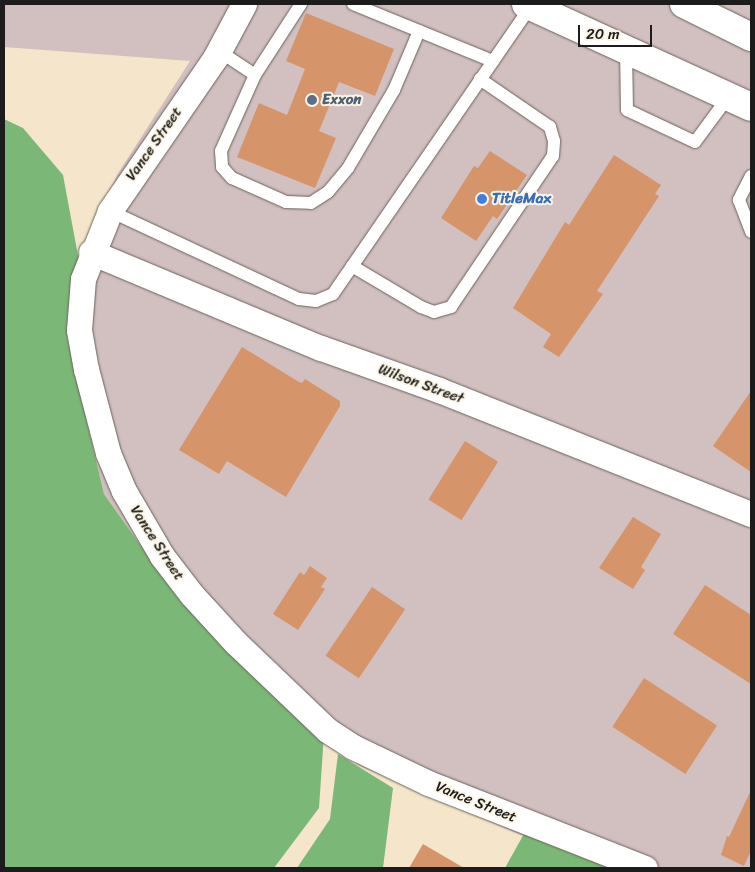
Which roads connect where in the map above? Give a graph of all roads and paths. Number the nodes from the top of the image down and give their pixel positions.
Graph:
1 (244, 4) edge
2 (301, 4) edge
3 (353, 4) edge
4 (684, 4) edge
5 (540, 6) edge
6 (369, 7) edge
7 (419, 30) junction
8 (751, 37) edge
9 (626, 47) junction
10 (219, 51) junction
11 (493, 61) junction
12 (255, 75) junction
13 (480, 79) junction
14 (740, 101) edge
15 (751, 176) edge
16 (110, 211) junction
17 (751, 232) edge
18 (92, 252) junction
19 (352, 266) junction
20 (751, 514) edge
21 (646, 868) edge

1 - 10 street, Vance Street
2 - 12 lane
3 - 6 lane
4 - 8 main road
5 - 9 main road
5 - 11 lane
6 - 7 lane
7 - 11 lane
7 - 12 lane
9 - 14 main road
9 - 14 lane
10 - 12 lane
10 - 16 street, Vance Street
11 - 13 lane
13 - 19 lane
13 - 19 lane
15 - 17 lane
16 - 18 street, Vance Street
16 - 19 lane
18 - 20 street, Wilson Street
18 - 21 street, Vance Street

